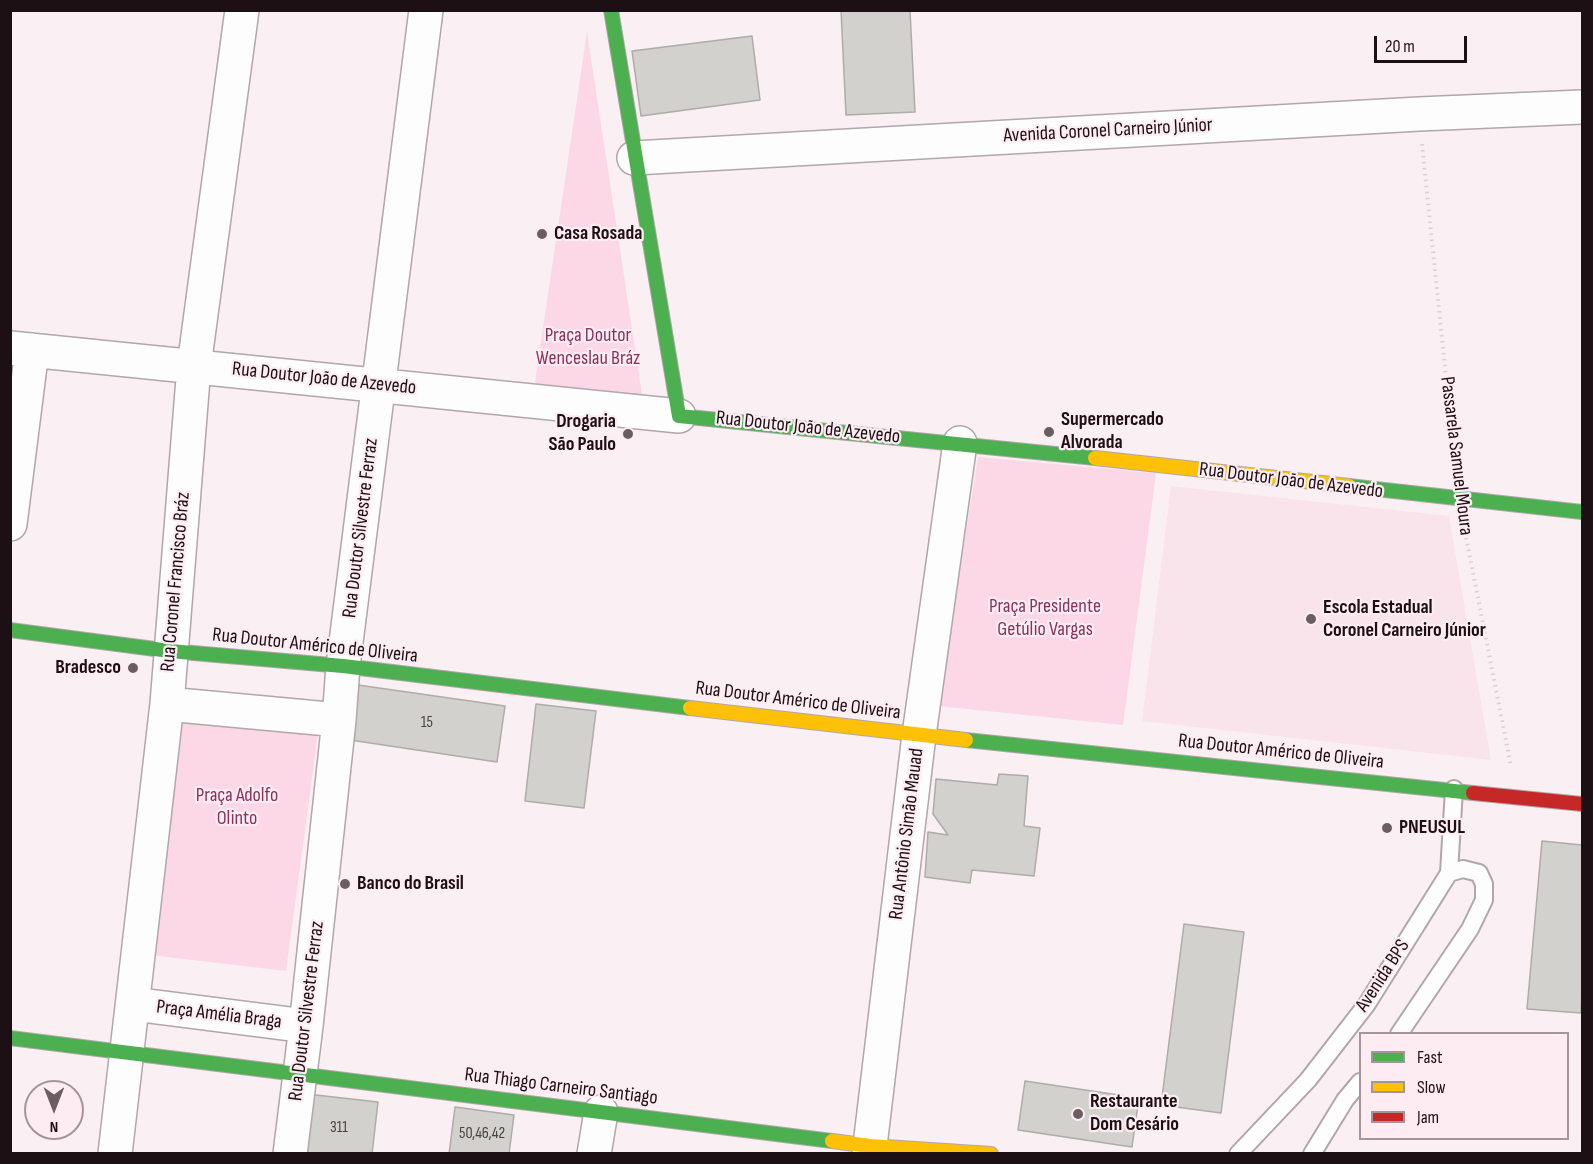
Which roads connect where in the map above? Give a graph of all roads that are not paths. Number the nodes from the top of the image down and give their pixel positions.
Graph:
1 (242, 10) edge
2 (426, 10) edge
3 (611, 10) edge
4 (1582, 107) edge
5 (634, 158) junction
6 (21, 349) edge
7 (194, 366) junction
8 (379, 385) junction
9 (679, 416) junction
10 (960, 443) junction
11 (1582, 512) edge
12 (10, 524) edge
13 (10, 630) edge
14 (170, 651) junction
15 (343, 666) junction
16 (167, 704) junction
17 (339, 720) junction
18 (919, 735) junction
19 (1454, 789) junction
20 (1582, 804) edge
21 (1449, 873) junction
22 (133, 1004) junction
23 (306, 1026) junction
24 (1400, 1032) edge
25 (10, 1038) edge
26 (126, 1054) junction
27 (300, 1074) junction
28 (1359, 1083) edge
29 (601, 1112) junction
30 (869, 1150) edge
31 (115, 1154) edge
32 (290, 1154) edge
33 (594, 1154) edge
34 (991, 1154) edge
35 (1238, 1154) edge
36 (1312, 1154) edge

1 - 7 street, Rua Coronel Francisco Bráz
2 - 8 street, Rua Doutor Silvestre Ferraz
3 - 5 main road
4 - 5 street, Avenida Coronel Carneiro Júnior
5 - 9 main road
6 - 7 street, Rua Doutor João de Azevedo
6 - 12 street
7 - 8 street, Rua Doutor João de Azevedo
7 - 14 street, Rua Coronel Francisco Bráz
8 - 9 street, Rua Doutor João de Azevedo
8 - 15 street, Rua Doutor Silvestre Ferraz
9 - 10 main road, Rua Doutor João de Azevedo
10 - 11 main road, Rua Doutor João de Azevedo
10 - 18 street, Rua Antônio Simão Mauad
13 - 14 main road, Rua Doutor Américo de Oliveira
14 - 15 main road, Rua Doutor Américo de Oliveira
14 - 16 street, Rua Coronel Francisco Bráz
15 - 17 street, Rua Doutor Silvestre Ferraz
15 - 18 main road, Rua Doutor Américo de Oliveira
16 - 17 street
16 - 22 street, Rua Coronel Francisco Bráz
17 - 23 street, Rua Doutor Silvestre Ferraz
18 - 19 main road, Rua Doutor Américo de Oliveira
18 - 30 street, Rua Antônio Simão Mauad
19 - 20 main road, Rua Doutor Américo de Oliveira
19 - 21 lane, Avenida BPS
21 - 24 lane
21 - 35 lane, Avenida BPS
22 - 23 street, Praça Amélia Braga
22 - 26 street, Rua Coronel Francisco Bráz
23 - 27 street, Rua Doutor Silvestre Ferraz
25 - 26 main road, Rua Thiago Carneiro Santiago
26 - 27 main road, Rua Thiago Carneiro Santiago
26 - 31 street, Rua Coronel Francisco Bráz
27 - 29 main road, Rua Thiago Carneiro Santiago
27 - 32 street, Rua Doutor Silvestre Ferraz
28 - 36 lane
29 - 30 main road, Rua Thiago Carneiro Santiago
29 - 33 street
30 - 34 main road, Rua Thiago Carneiro Santiago

